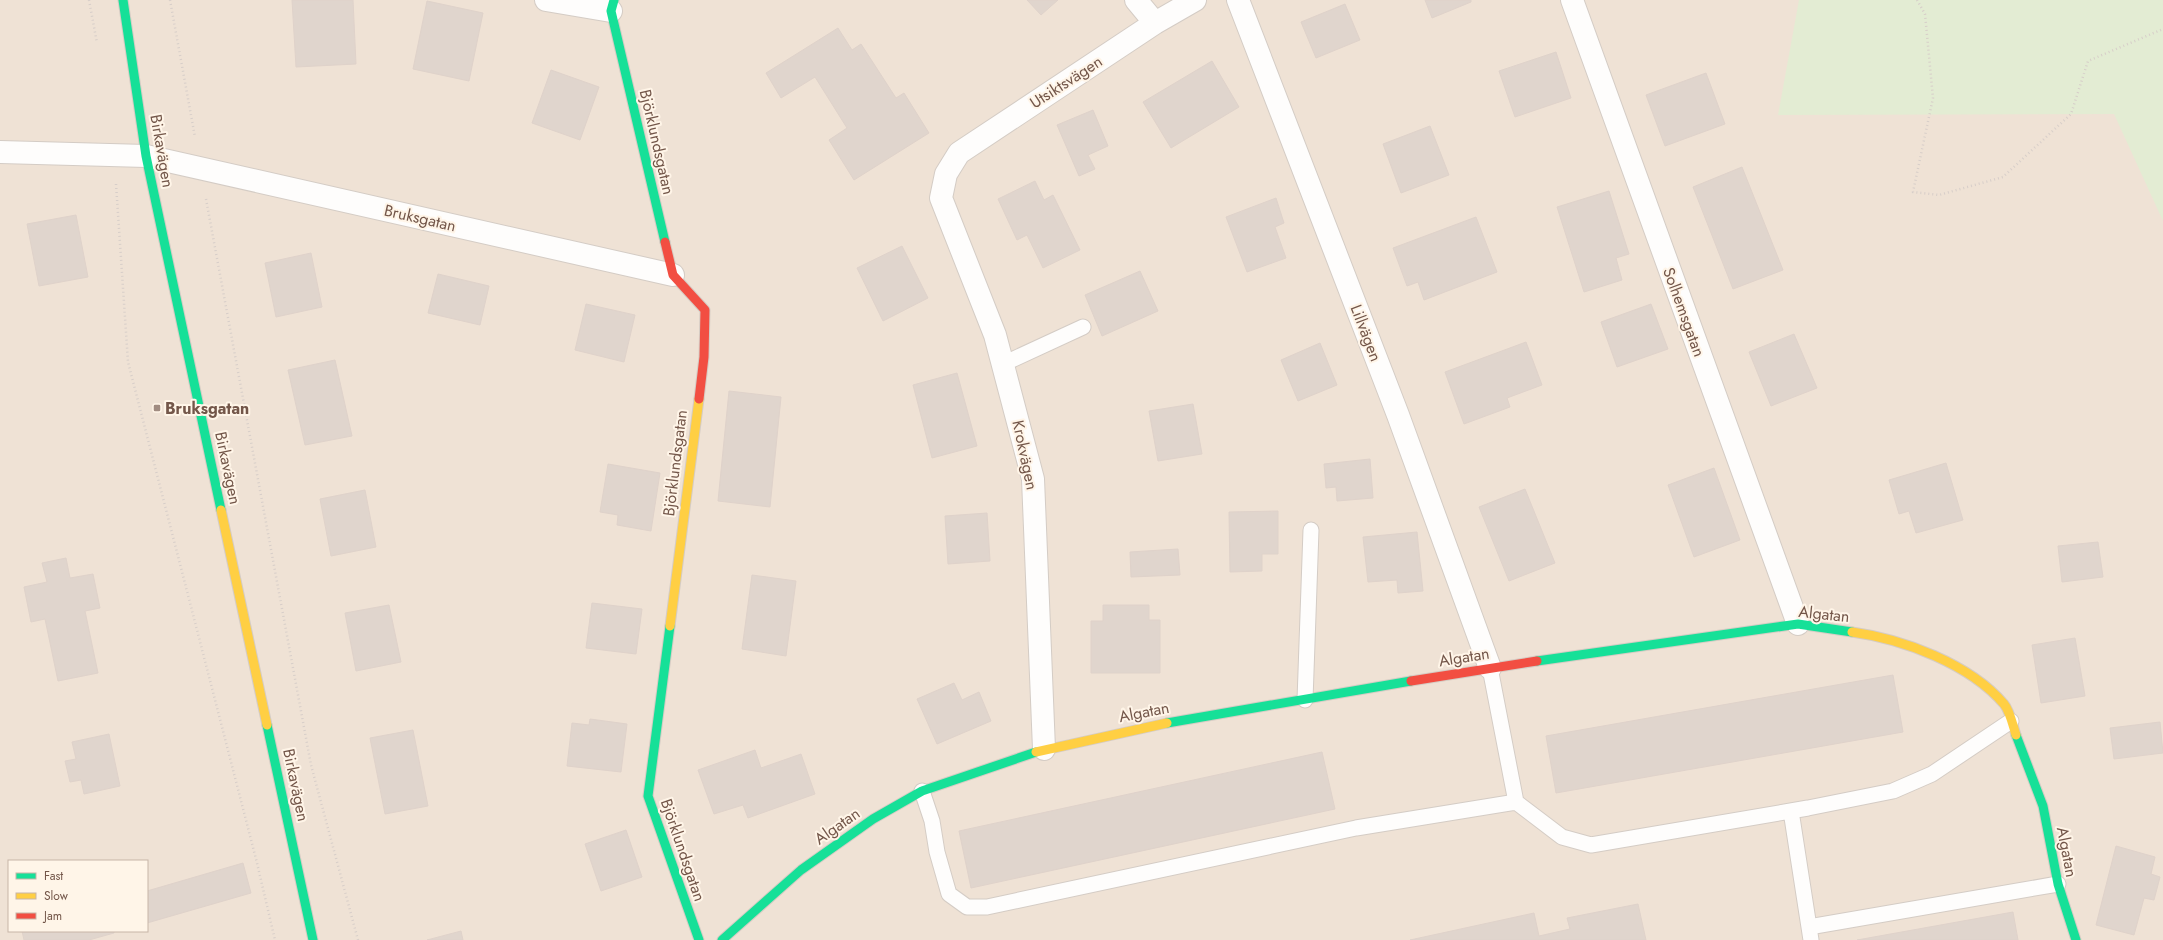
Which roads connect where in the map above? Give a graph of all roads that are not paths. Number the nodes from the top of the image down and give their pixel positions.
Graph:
1 (123, 0) edge
2 (546, 0) edge
3 (1136, 0) edge
4 (1195, 0) edge
5 (1238, 0) edge
6 (1572, 0) edge
7 (612, 5) edge
8 (1155, 24) junction
9 (0, 152) edge
10 (146, 156) junction
11 (946, 174) joint
12 (674, 275) junction
13 (1083, 327) dead end
14 (1003, 364) junction
15 (1311, 530) dead end
16 (1798, 624) junction
17 (1490, 668) junction
18 (1305, 700) junction
19 (2011, 721) junction
20 (1044, 749) junction
21 (922, 791) junction
22 (1516, 802) junction
23 (1791, 811) junction
24 (2058, 884) junction
25 (1810, 933) edge
26 (313, 940) edge
27 (698, 940) edge
28 (722, 940) edge
29 (2076, 940) edge

1 - 10 street, Birkavägen
2 - 7 street
3 - 8 street
4 - 8 street, Utsiktsvägen
5 - 17 street, Lillvägen
6 - 16 street, Solhemsgatan
7 - 12 street, Björklundsgatan
8 - 11 street, Utsiktsvägen
9 - 10 street, Bruksgatan
10 - 12 street, Bruksgatan
10 - 26 street, Birkavägen
11 - 14 street, Krokvägen
12 - 27 street, Björklundsgatan
13 - 14 lane
14 - 20 street, Krokvägen
15 - 18 lane
16 - 17 street, Algatan
16 - 19 street, Algatan
17 - 18 street, Algatan
17 - 22 lane
18 - 20 street, Algatan
19 - 23 lane
19 - 24 street, Algatan
20 - 21 street, Algatan
21 - 22 lane
21 - 28 street, Algatan
22 - 23 lane
23 - 25 lane
24 - 25 lane
24 - 29 street, Algatan

